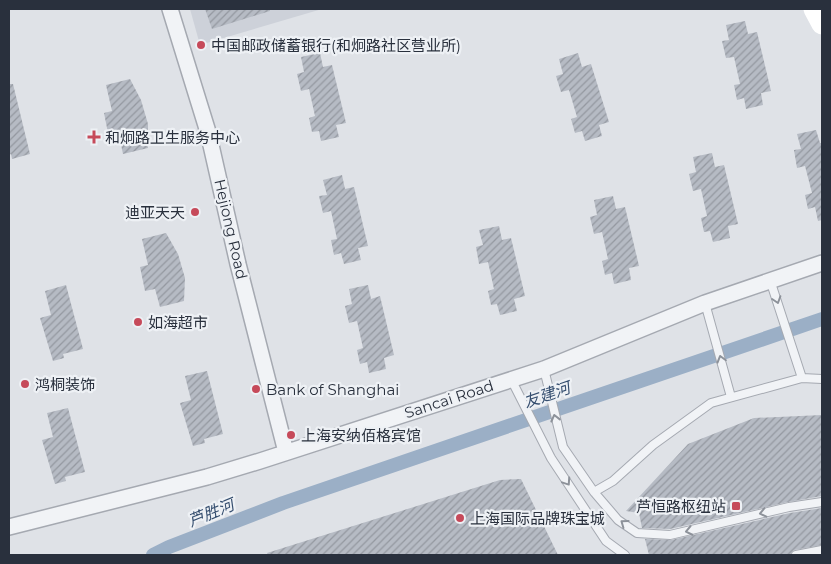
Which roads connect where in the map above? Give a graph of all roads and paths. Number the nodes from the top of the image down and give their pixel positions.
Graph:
1 (170, 9) edge
2 (814, 9) edge
3 (822, 24) edge
4 (822, 262) edge
5 (770, 280) junction
6 (705, 303) junction
7 (544, 369) junction
8 (802, 378) junction
9 (511, 379) junction
10 (822, 379) edge
11 (732, 397) junction
12 (286, 452) junction
13 (594, 492) junction
14 (822, 502) edge
15 (9, 527) edge
16 (822, 550) edge
17 (625, 555) edge
18 (796, 555) edge

1 - 12 street, Hejiong Road
2 - 3 main road
4 - 5 street, Sancai Road
5 - 6 street, Sancai Road
5 -> 8 lane
6 - 7 street, Sancai Road
11 -> 6 lane
7 - 9 street, Sancai Road
13 -> 7 lane
8 - 10 lane
8 - 11 lane
9 - 12 street, Sancai Road
9 -> 17 lane
11 - 13 lane
12 - 15 street, Sancai Road
14 -> 13 lane
16 - 18 lane

